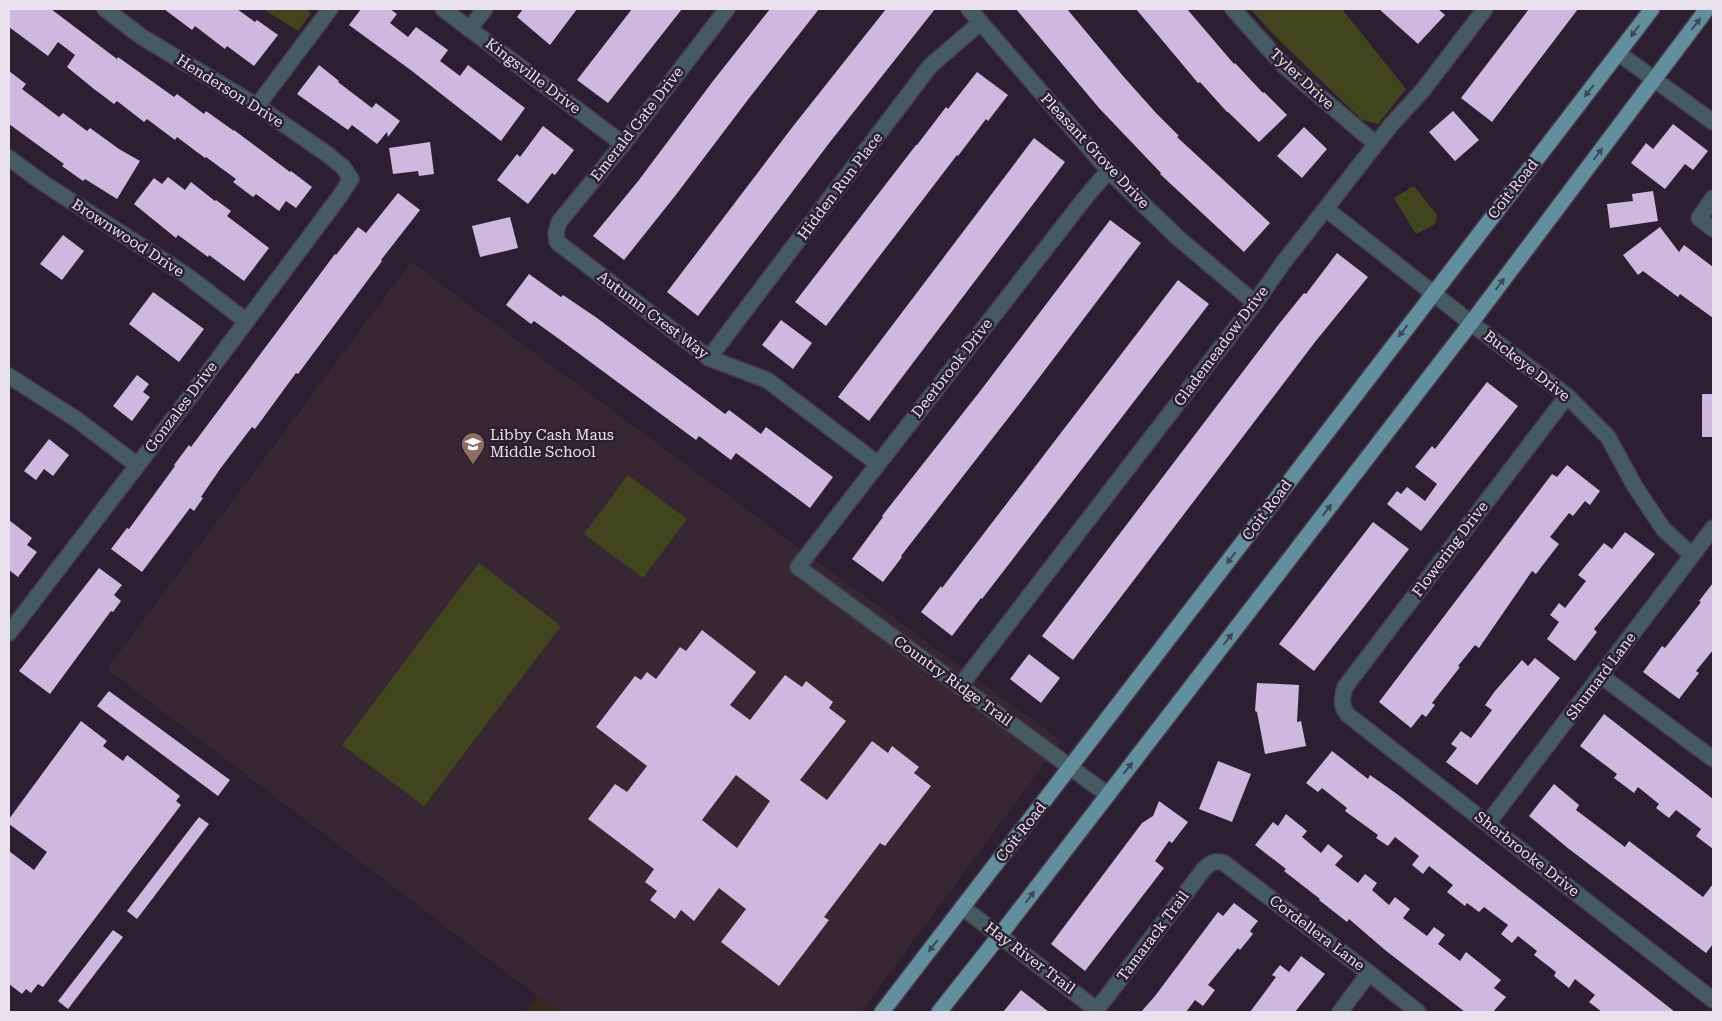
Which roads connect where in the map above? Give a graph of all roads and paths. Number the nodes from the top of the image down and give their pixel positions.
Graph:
1 (105, 9) edge
2 (330, 9) edge
3 (443, 9) edge
4 (485, 9) edge
5 (727, 9) edge
6 (969, 9) edge
7 (1233, 9) edge
8 (1486, 9) edge
9 (1652, 9) edge
10 (1707, 9) edge
11 (980, 23) junction
12 (469, 29) junction
13 (1618, 53) junction
14 (1655, 78) junction
15 (257, 106) junction
16 (1713, 122) edge
17 (623, 144) junction
18 (1376, 144) junction
19 (9, 158) edge
20 (1110, 172) junction
21 (350, 179) joint
22 (1713, 198) edge
23 (1326, 209) junction
24 (1713, 229) edge
25 (557, 242) joint
26 (1433, 293) junction
27 (1255, 303) junction
28 (246, 321) junction
29 (1471, 323) junction
30 (709, 358) junction
31 (9, 376) edge
32 (1567, 396) junction
33 (878, 464) junction
34 (137, 465) junction
35 (1713, 528) edge
36 (1692, 555) junction
37 (798, 567) joint
38 (14, 615) edge
39 (9, 633) edge
40 (1602, 676) junction
41 (960, 686) junction
42 (1342, 706) joint
43 (1713, 759) edge
44 (1071, 768) junction
45 (1108, 795) junction
46 (1488, 823) junction
47 (1213, 862) joint
48 (962, 907) junction
49 (1000, 936) junction
50 (1369, 973) junction
51 (1713, 1000) edge
52 (1096, 1011) edge
53 (882, 1012) edge
54 (938, 1012) edge
55 (1340, 1012) edge
56 (1418, 1012) edge

1 - 15 street, Henderson Drive
2 - 15 street
3 - 12 street, Kingsville Drive
4 - 12 street
5 - 17 street, Emerald Gate Drive
6 - 11 street, Pleasant Grove Drive
7 - 18 street, Tyler Drive
8 - 18 street, Glademeadow Drive
9 -> 13 main road, Coit Road
14 -> 10 main road
11 - 20 street, Pleasant Grove Drive
11 - 30 street, Hidden Run Place
12 - 17 street, Kingsville Drive
13 - 14 street
13 -> 26 main road, Coit Road
14 - 16 street
29 -> 14 main road
15 - 21 street, Henderson Drive
17 - 25 street, Emerald Gate Drive
18 - 23 street, Glademeadow Drive
19 - 28 street, Brownwood Drive
20 - 27 street, Pleasant Grove Drive
20 - 33 street, Deerbrook Drive
21 - 28 street, Gonzales Drive
22 - 24 street
23 - 26 street, Buckeye Drive
23 - 27 street, Glademeadow Drive
25 - 30 street, Autumn Crest Way
26 - 29 street, Buckeye Drive
26 -> 44 main road, Coit Road
27 - 41 street, Glademeadow Drive
28 - 34 street, Gonzales Drive
29 - 32 street, Buckeye Drive
45 -> 29 main road
30 - 33 street, Autumn Crest Way
31 - 34 street
32 - 36 street, Buckeye Drive
32 - 42 street, Flowering Drive
33 - 37 street, Deerbrook Drive
34 - 38 street, Gonzales Drive
35 - 36 street, Shumard Lane
36 - 40 street, Shumard Lane
37 - 41 street, Country Ridge Trail
38 - 39 street, Gonzales Drive
40 - 43 street
40 - 46 street, Shumard Lane
41 - 44 street, Country Ridge Trail
42 - 46 street, Sherbrooke Drive
44 - 45 street, Country Ridge Trail
44 - 48 main road, Coit Road
49 -> 45 main road
46 - 51 street, Sherbrooke Drive
47 - 50 street, Cordellera Lane
47 - 52 street, Tamarack Trail
48 - 49 street, Hay River Trail
48 -> 53 main road, Coit Road
49 - 52 street, Hay River Trail
49 - 54 main road
50 - 55 street
50 - 56 street, Cordellera Lane

